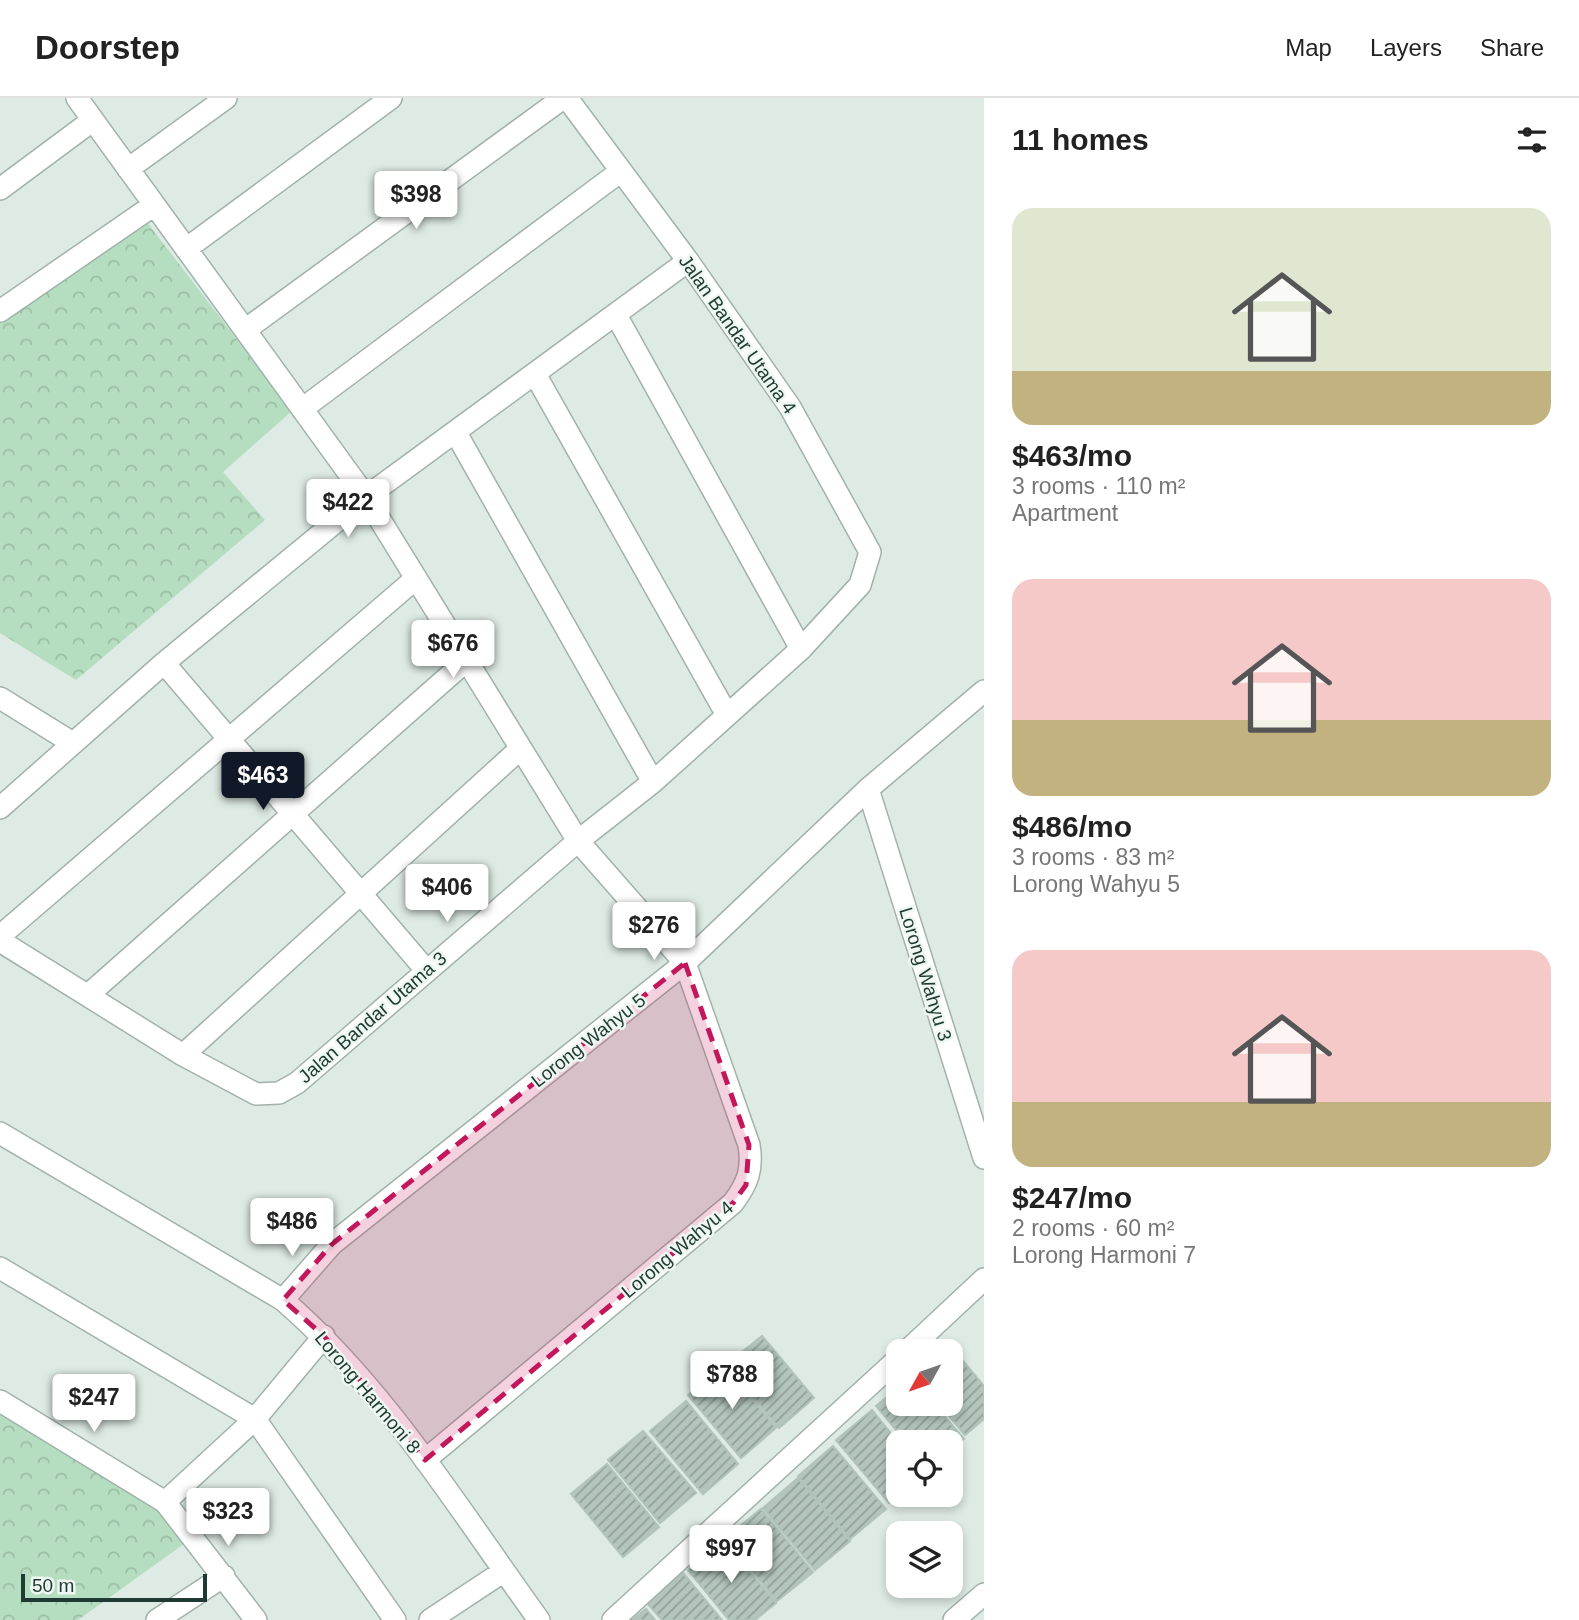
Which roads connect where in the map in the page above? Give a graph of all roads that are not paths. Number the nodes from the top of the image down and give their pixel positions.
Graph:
1 (77, 98) edge
2 (391, 98) edge
3 (565, 98) edge
4 (219, 100) edge
5 (93, 120) junction
6 (128, 169) junction
7 (621, 171) junction
8 (0, 189) edge
9 (154, 205) junction
10 (186, 249) junction
11 (688, 261) junction
12 (0, 311) edge
13 (616, 315) junction
14 (245, 330) junction
15 (535, 374) junction
16 (302, 409) junction
17 (456, 433) junction
18 (366, 497) junction
19 (414, 580) junction
20 (860, 585) joint
21 (801, 649) junction
22 (466, 661) junction
23 (164, 663) junction
24 (984, 691) edge
25 (0, 698) edge
26 (727, 715) junction
27 (230, 738) junction
28 (71, 742) junction
29 (520, 749) junction
30 (653, 782) junction
31 (868, 789) junction
32 (0, 808) edge
33 (293, 813) junction
34 (578, 841) junction
35 (361, 893) junction
36 (0, 938) edge
37 (685, 963) junction
38 (426, 970) junction
39 (88, 995) junction
40 (183, 1055) junction
41 (8, 1137) edge
42 (0, 1157) edge
43 (984, 1158) edge
44 (0, 1268) edge
45 (984, 1279) edge
46 (283, 1300) junction
47 (324, 1336) junction
48 (919, 1339) edge
49 (886, 1370) edge
50 (0, 1401) edge
51 (255, 1419) junction
52 (425, 1460) junction
53 (165, 1502) junction
54 (503, 1570) junction
55 (224, 1576) junction
56 (984, 1594) edge
57 (157, 1620) edge
58 (256, 1620) edge
59 (395, 1620) edge
60 (430, 1620) edge
61 (540, 1620) edge
62 (613, 1620) edge
63 (954, 1620) edge

1 - 5 street
2 - 10 street
3 - 7 street, Jalan Bandar Utama 4
3 - 14 street
4 - 6 street
5 - 6 street
5 - 8 street
6 - 9 street
7 - 11 street, Jalan Bandar Utama 4
7 - 16 street
9 - 10 street
9 - 12 street
10 - 14 street
11 - 13 street
11 - 20 street, Jalan Bandar Utama 4
13 - 15 street
13 - 21 street
14 - 16 street
15 - 17 street
15 - 26 street
16 - 18 street
17 - 18 street
17 - 30 street
18 - 19 street
18 - 23 street
19 - 22 street
19 - 27 street
20 - 21 street, Jalan Bandar Utama 3
21 - 26 street, Jalan Bandar Utama 3
22 - 29 street
22 - 33 street
23 - 27 street
23 - 28 street
24 - 31 street, Lorong Wahyu 5
25 - 28 street
26 - 30 street, Jalan Bandar Utama 3
27 - 33 street
27 - 36 street
28 - 32 street
29 - 34 street
29 - 35 street
30 - 34 street, Jalan Bandar Utama 3
31 - 37 street, Lorong Wahyu 5
31 - 43 street, Lorong Wahyu 3
33 - 35 street
33 - 39 street
34 - 37 street
34 - 38 street, Jalan Bandar Utama 3
35 - 38 street
35 - 40 street
36 - 39 street, Jalan Bandar Utama 3
37 - 46 street, Lorong Wahyu 5
37 - 52 street, Lorong Wahyu 4
38 - 40 street, Jalan Bandar Utama 3
39 - 40 street, Jalan Bandar Utama 3
41 - 42 street
41 - 46 street, Lorong Harmoni 8
44 - 51 street
45 - 48 street
46 - 47 street, Lorong Harmoni 8
47 - 51 street
47 - 52 street, Lorong Harmoni 8
49 - 62 street
50 - 53 street
51 - 53 street
51 - 59 street
52 - 54 street, Lorong Harmoni 8
53 - 55 street
54 - 60 street
54 - 61 street, Lorong Harmoni 8
55 - 57 street
55 - 58 street
56 - 63 street

